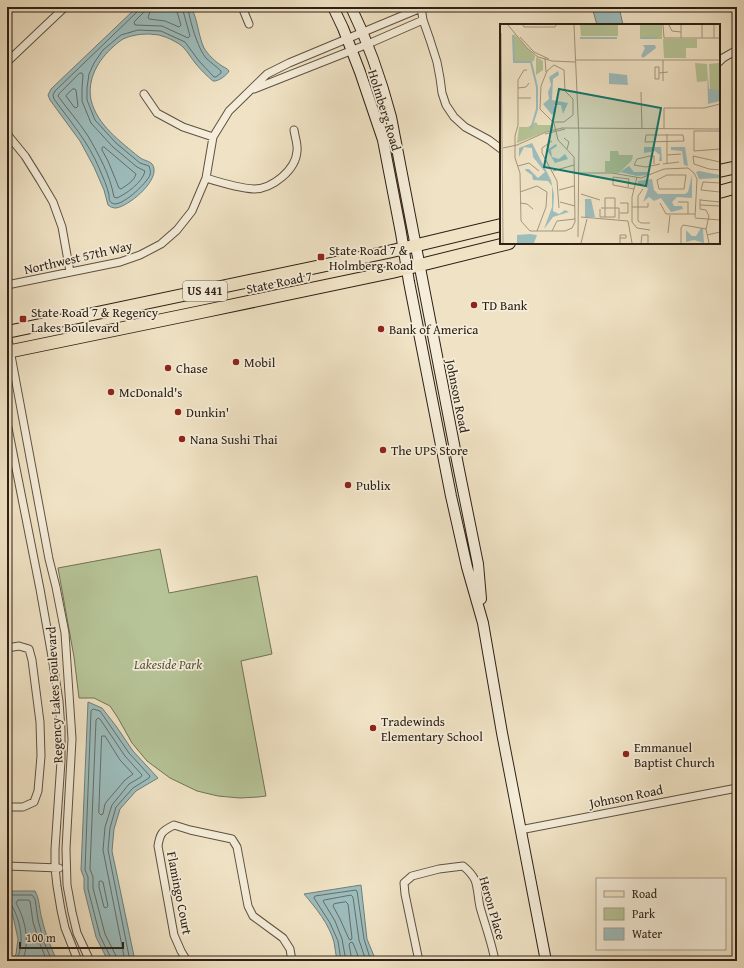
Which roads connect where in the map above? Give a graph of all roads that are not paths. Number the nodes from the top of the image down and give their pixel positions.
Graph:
1 (65, 7) edge
2 (242, 7) edge
3 (333, 7) edge
4 (351, 7) edge
5 (420, 8) edge
6 (423, 20) junction
7 (249, 24) dead end
8 (362, 32) junction
9 (347, 39) junction
10 (368, 44) junction
11 (352, 50) junction
12 (737, 50) edge
13 (720, 61) edge
14 (7, 62) edge
15 (250, 91) junction
16 (144, 94) dead end
17 (294, 130) dead end
18 (7, 134) edge
19 (212, 137) junction
20 (500, 148) edge
21 (737, 167) edge
22 (720, 172) edge
23 (206, 178) junction
24 (737, 187) edge
25 (720, 192) edge
26 (500, 225) edge
27 (505, 244) edge
28 (416, 246) junction
29 (403, 248) junction
30 (419, 265) junction
31 (406, 268) junction
32 (70, 272) junction
33 (7, 285) edge
34 (7, 333) edge
35 (9, 351) edge
36 (7, 423) edge
37 (455, 514) junction
38 (478, 564) junction
39 (483, 623) junction
40 (7, 648) edge
41 (737, 788) edge
42 (7, 807) edge
43 (520, 830) junction
44 (7, 866) edge
45 (55, 868) junction
46 (66, 868) junction
47 (78, 961) edge
48 (90, 961) edge
49 (187, 961) edge
50 (292, 961) edge
51 (419, 961) edge
52 (495, 961) edge
53 (546, 961) edge

1 - 14 street
2 - 7 street
3 - 9 street, Holmberg Road
4 - 8 street, Holmberg Road
5 - 6 street
5 - 8 street, Northwest 57th Way
6 - 10 street, Northwest 57th Way
6 - 20 street
8 - 9 street, Northwest 57th Way
8 - 10 street, Holmberg Road
9 - 11 street, Holmberg Road
9 - 15 street, Northwest 57th Way
10 - 11 street, Northwest 57th Way
10 - 28 street, Holmberg Road
11 - 15 street, Northwest 57th Way
11 - 29 street, Holmberg Road
12 - 13 street
15 - 19 street, Northwest 57th Way
16 - 19 street
17 - 23 street
18 - 32 street
19 - 23 street, Northwest 57th Way
21 - 22 main road
23 - 32 street, Northwest 57th Way
24 - 25 main road
26 - 28 main road, State Road 7 / US 441
27 - 30 main road, State Road 7 / US 441
28 - 29 main road, State Road 7 / US 441
28 - 30 street, Johnson Road
29 - 31 street, Johnson Road
29 - 34 main road, State Road 7 / US 441
30 - 31 main road, State Road 7 / US 441
30 - 38 street, Johnson Road
31 - 35 main road, State Road 7 / US 441
31 - 37 street, Johnson Road
32 - 33 street, Northwest 57th Way
34 - 35 street, Regency Lakes Boulevard
35 - 46 street, Regency Lakes Boulevard
36 - 45 street, Regency Lakes Boulevard
37 - 38 street
37 - 39 street, Johnson Road
38 - 39 street, Johnson Road
39 - 43 street, Johnson Road
40 - 42 street
41 - 43 street, Johnson Road
43 - 53 street, Johnson Road
44 - 45 street
45 - 46 street
45 - 47 street, Regency Lakes Boulevard
46 - 48 street, Regency Lakes Boulevard
49 - 50 street, Flamingo Court
51 - 52 street, Heron Place

